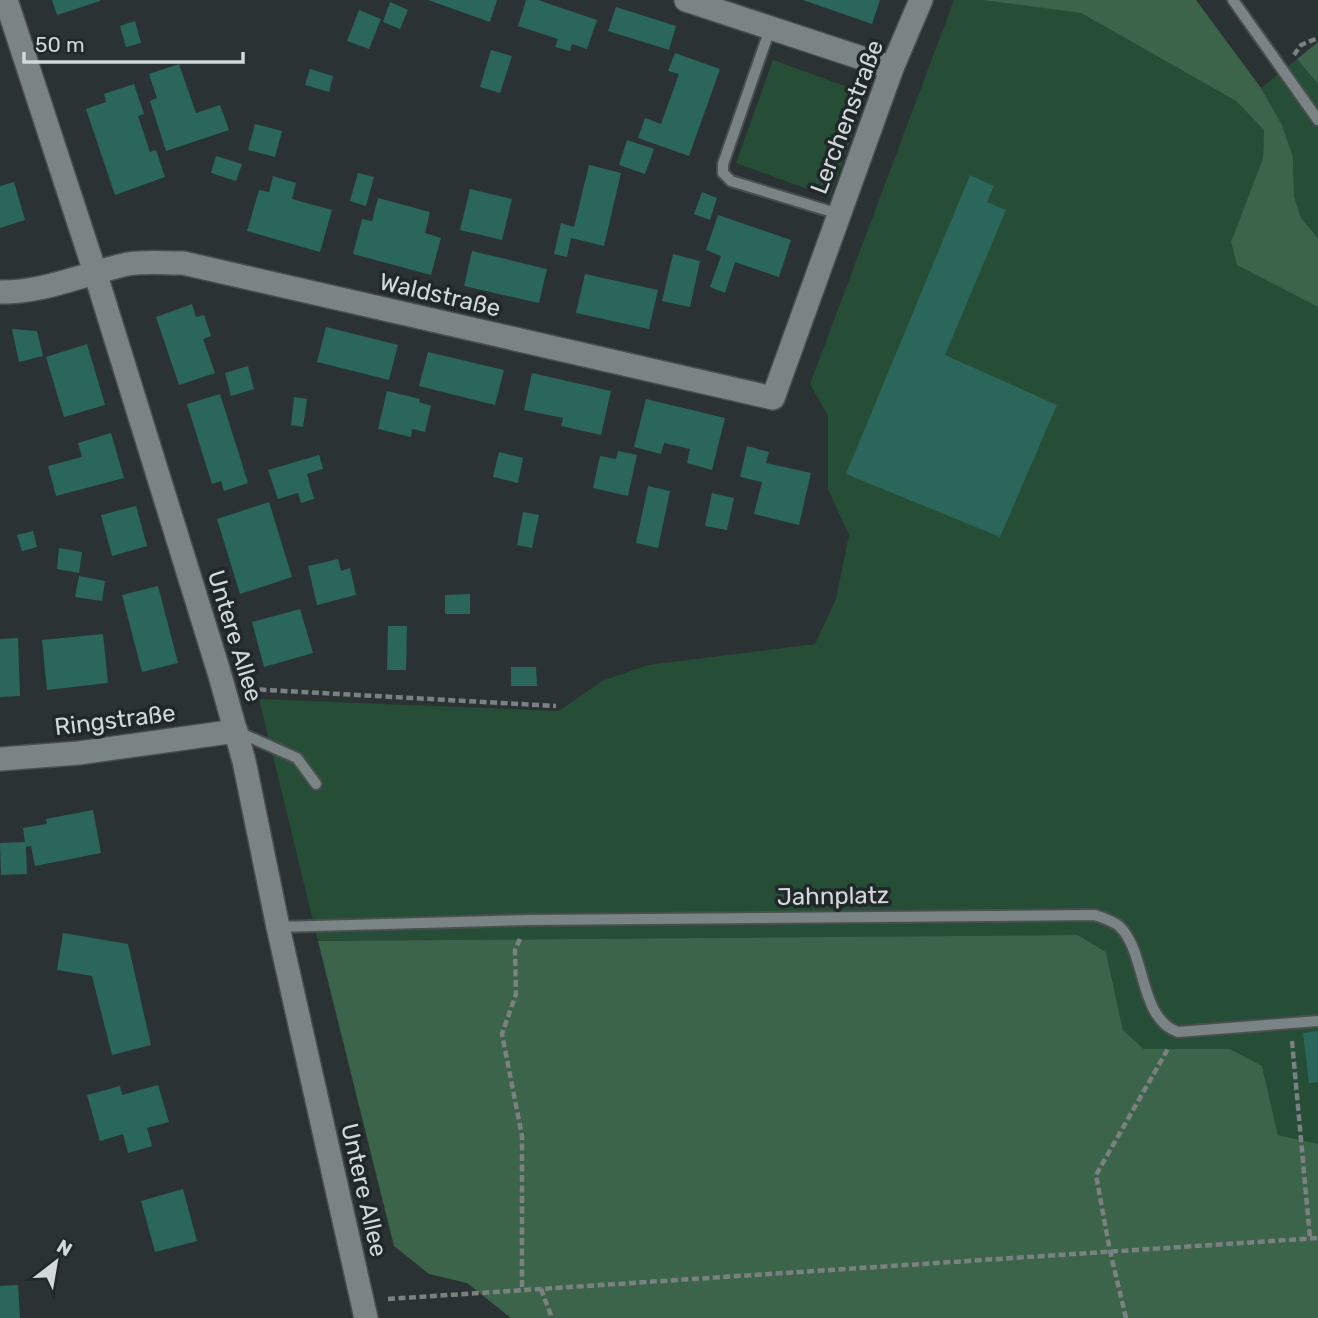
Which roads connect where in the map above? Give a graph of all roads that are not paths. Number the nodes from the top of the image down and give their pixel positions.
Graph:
1 (6, 0) edge
2 (686, 0) edge
3 (921, 0) edge
4 (1233, 0) edge
5 (770, 29) junction
6 (892, 68) junction
7 (1318, 120) edge
8 (839, 214) junction
9 (95, 272) junction
10 (0, 292) edge
11 (773, 398) joint
12 (236, 731) junction
13 (0, 759) edge
14 (316, 784) dead end
15 (278, 927) junction
16 (1318, 1021) edge
17 (364, 1309) edge

1 - 9 street, Untere Allee
2 - 5 street
3 - 6 street, Lerchenstraße
4 - 7 lane
5 - 6 street
5 - 8 lane, Lerchenstraße
6 - 8 street, Lerchenstraße
8 - 11 street, Lerchenstraße
9 - 10 street, Waldstraße
9 - 11 street, Waldstraße
9 - 12 street, Untere Allee
12 - 13 street, Ringstraße
12 - 14 lane
12 - 15 street, Untere Allee
15 - 16 lane, Jahnplatz
15 - 17 street, Untere Allee

